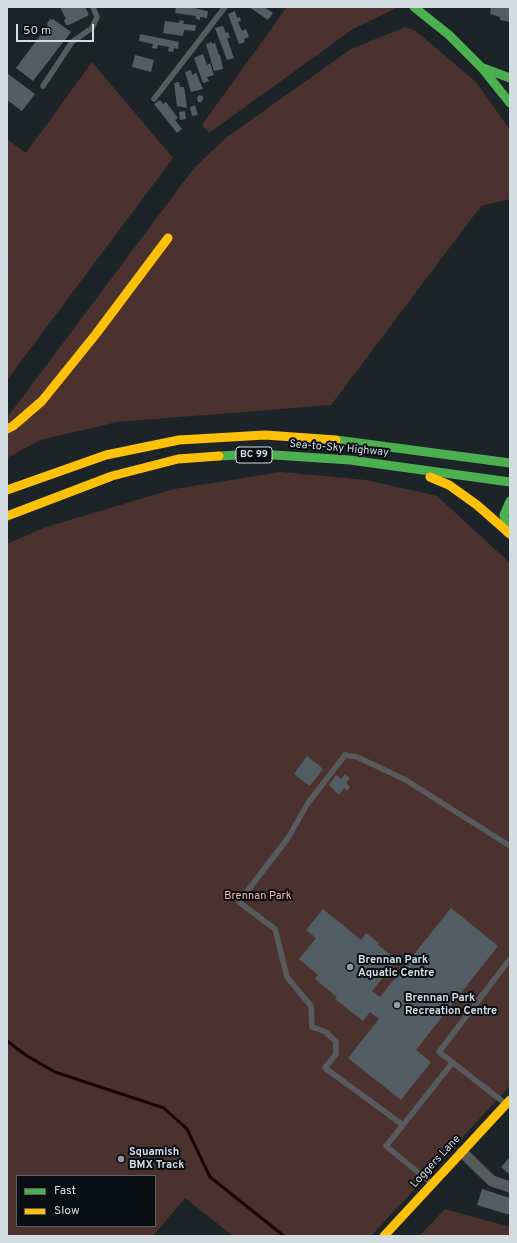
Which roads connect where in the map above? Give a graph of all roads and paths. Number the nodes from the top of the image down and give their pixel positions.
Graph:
1 (93, 7) edge
2 (225, 7) edge
3 (414, 7) edge
4 (482, 68) junction
5 (510, 78) edge
6 (43, 86) dead end
7 (154, 99) dead end
8 (510, 103) edge
9 (168, 238) dead end
10 (7, 429) edge
11 (510, 463) edge
12 (414, 470) junction
13 (510, 482) edge
14 (7, 490) edge
15 (510, 501) edge
16 (7, 516) edge
17 (508, 533) edge
18 (510, 846) edge
19 (510, 959) edge
20 (453, 1062) junction
21 (508, 1102) edge
22 (403, 1125) junction
23 (462, 1152) junction
24 (432, 1184) junction
25 (510, 1187) edge
26 (384, 1236) edge

1 - 6 lane
2 - 7 lane
3 - 4 main road
4 - 5 main road
4 - 8 main road
9 - 10 main road
11 - 14 main road, Sea-to-Sky Highway
12 - 13 main road, Sea-to-Sky Highway / BC 99
12 - 16 main road, Sea-to-Sky Highway / BC 99
12 - 17 main road
15 - 17 main road
18 - 22 lane
19 - 20 lane
20 - 21 lane
20 - 22 lane
21 - 23 main road, Loggers Lane
22 - 24 lane
23 - 24 main road, Loggers Lane
23 - 25 street
24 - 26 main road, Loggers Lane

